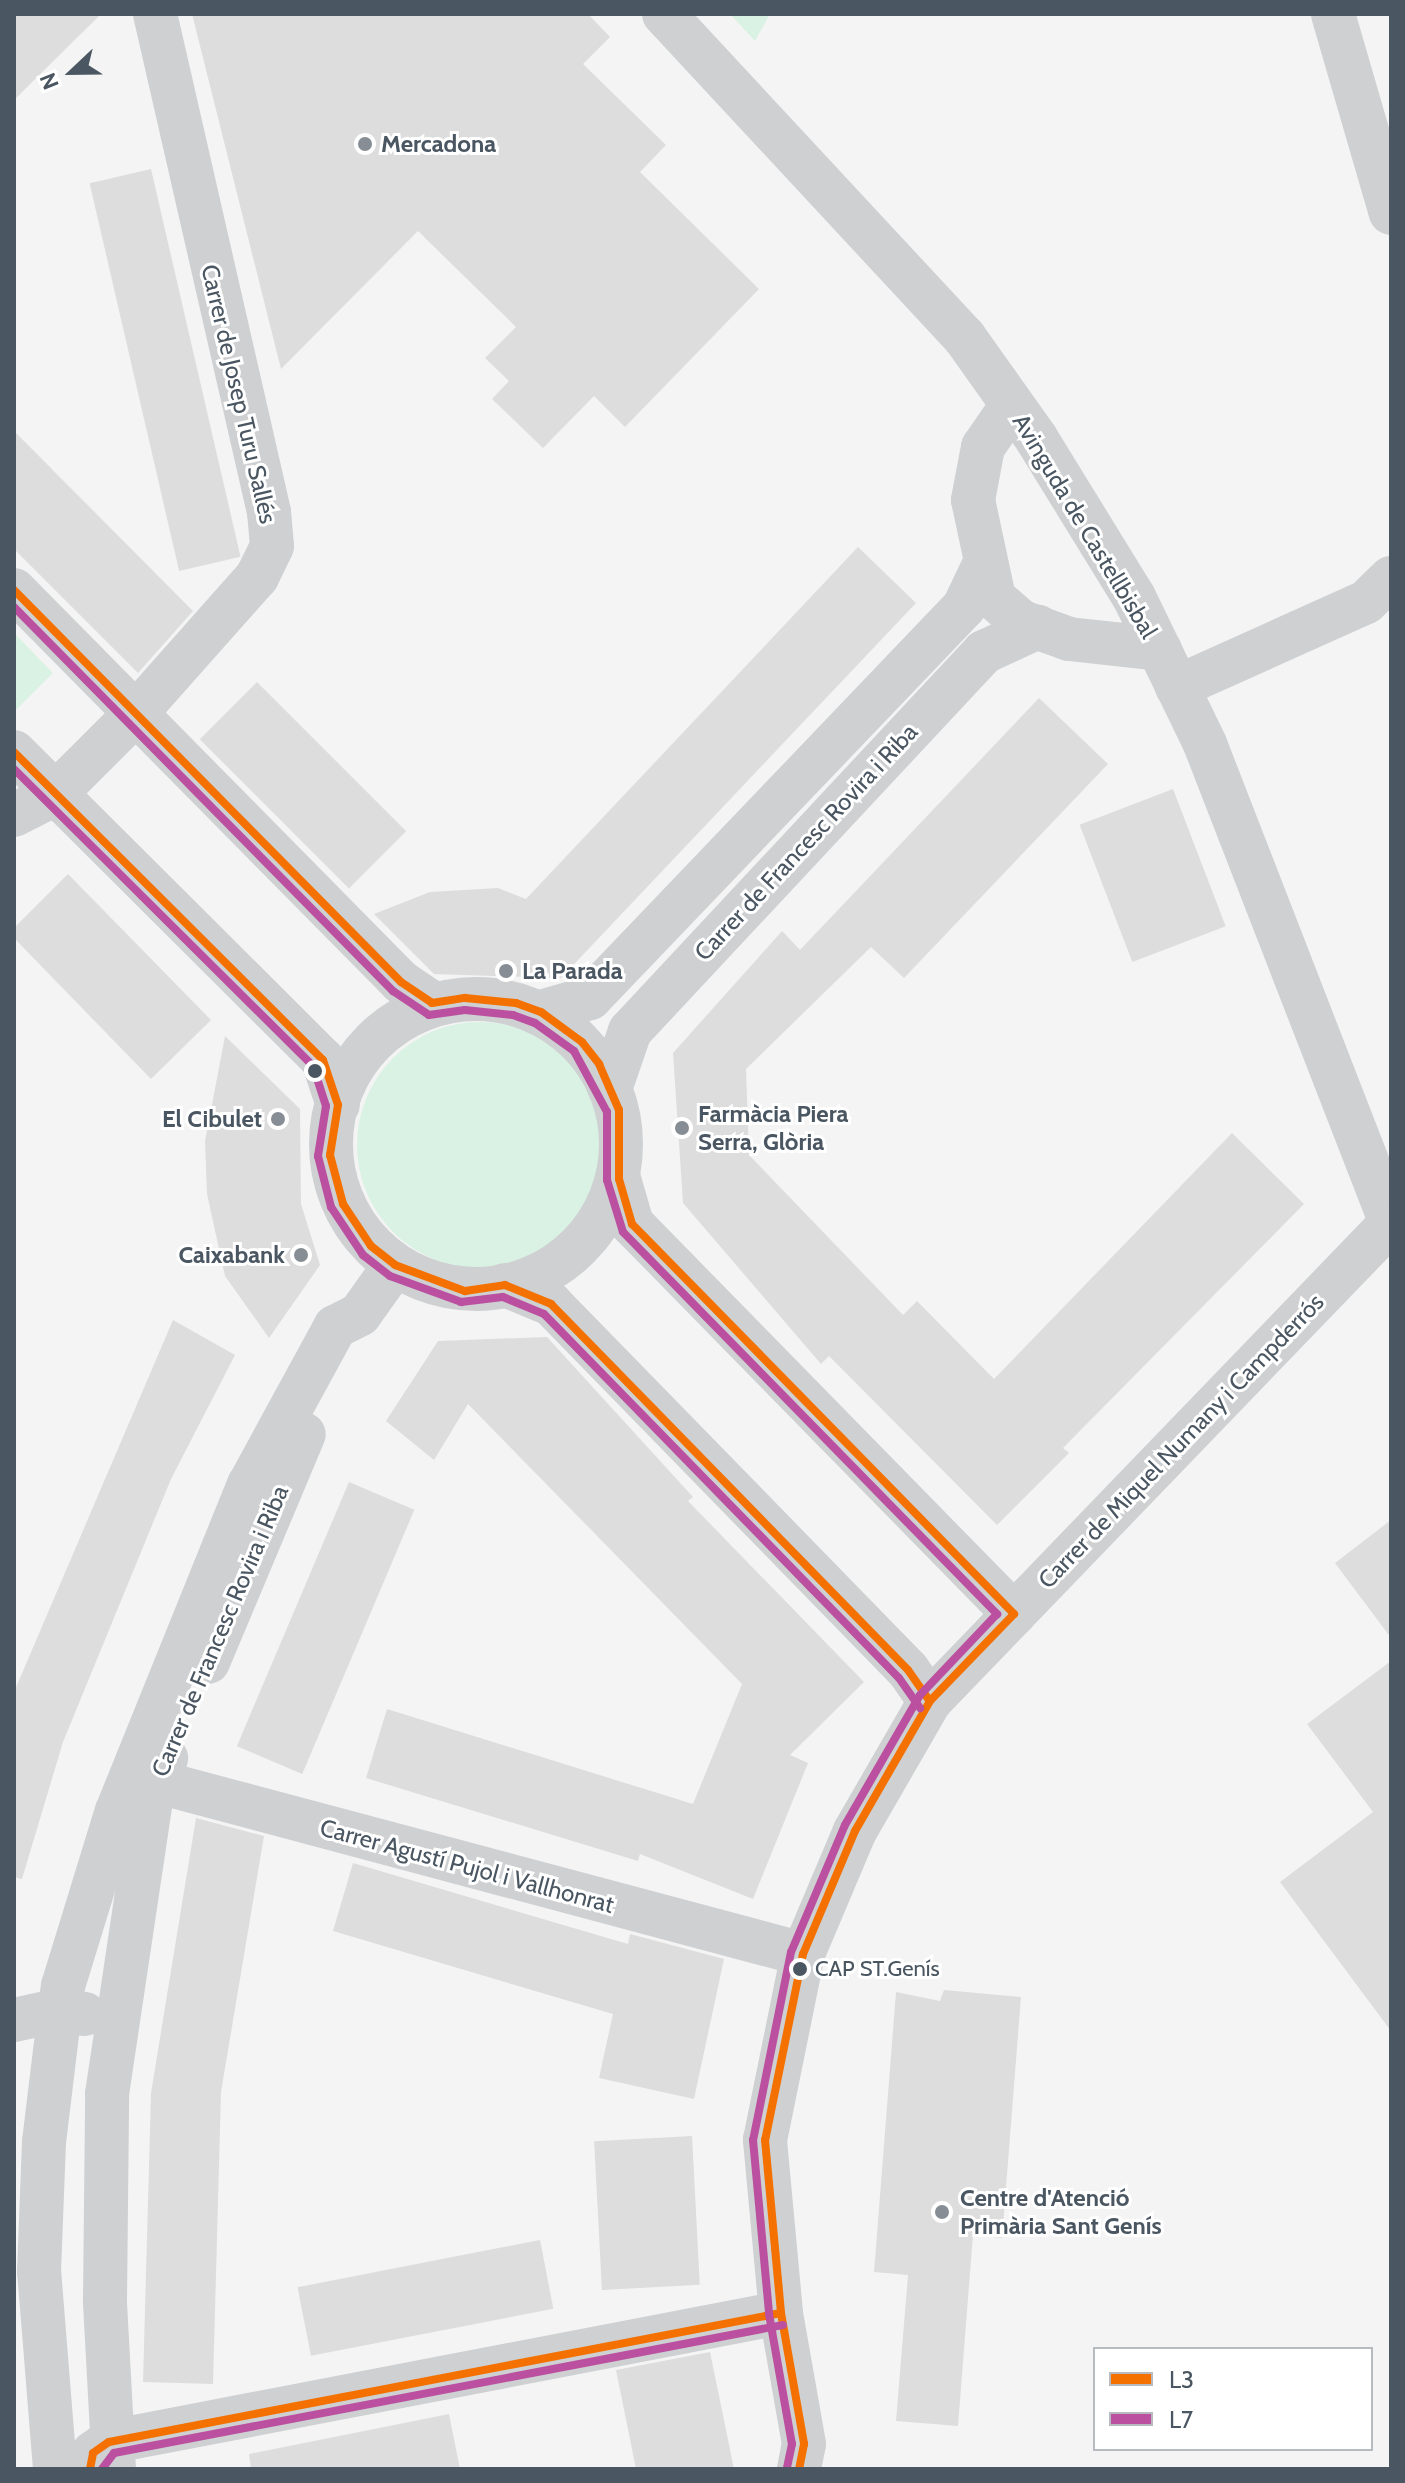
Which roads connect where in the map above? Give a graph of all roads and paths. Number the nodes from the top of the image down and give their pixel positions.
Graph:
1 (155, 14) edge
2 (664, 14) edge
3 (1333, 14) edge
4 (1391, 213) edge
5 (1012, 405) junction
6 (983, 567) junction
7 (1391, 578) edge
8 (14, 590) edge
9 (1038, 627) junction
10 (1168, 668) junction
11 (137, 712) junction
12 (14, 752) edge
13 (55, 794) junction
14 (14, 815) edge
15 (432, 1003) junction
16 (541, 1012) junction
17 (610, 1089) junction
18 (338, 1105) junction
19 (619, 1179) junction
20 (1391, 1223) edge
21 (395, 1265) junction
22 (505, 1285) junction
23 (1014, 1614) junction
24 (930, 1701) junction
25 (143, 1780) junction
26 (803, 1954) junction
27 (60, 2010) junction
28 (14, 2020) edge
29 (109, 2073) junction
30 (14, 2189) edge
31 (39, 2257) junction
32 (91, 2300) junction
33 (781, 2313) junction
34 (732, 2324) junction
35 (104, 2460) edge
36 (55, 2469) edge
37 (798, 2469) edge

1 - 11 street, Carrer de Josep Turu Sallés
2 - 5 street, Avinguda de Castellbisbal
3 - 4 street
5 - 6 street
5 - 10 street, Avinguda de Castellbisbal
6 - 9 street
6 - 16 street, Carrer de Francesc Rovira i Riba
7 - 10 street
8 - 11 street
9 - 10 street
9 - 17 street, Carrer de Francesc Rovira i Riba
10 - 20 street, Avinguda de Castellbisbal
11 - 13 street, Carrer de Josep Turu Sallés
11 - 15 street
12 - 13 street
13 - 14 street, Carrer de Josep Turu Sallés
13 - 18 street
15 - 16 street
15 - 18 street
16 - 17 street
17 - 19 street
18 - 21 street
19 - 22 street
19 - 23 street
20 - 23 street, Carrer de Miquel Numany i Campderrós
21 - 22 street
21 - 25 street, Carrer de Francesc Rovira i Riba
22 - 24 street
23 - 24 street, Carrer de Miquel Numany i Campderrós
24 - 26 street, Carrer de Miquel Numany i Campderrós
25 - 26 street, Carrer Agustí Pujol i Vallhonrat
25 - 27 street, Carrer de Francesc Rovira i Riba
25 - 29 street, Carrer de Francesc Rovira i Riba
26 - 33 street, Carrer de Miquel Numany i Campderrós
27 - 28 street
27 - 29 street
27 - 31 street, Carrer de Francesc Rovira i Riba
29 - 32 street, Carrer de Francesc Rovira i Riba
30 - 31 street
31 - 32 street
31 - 36 street, Carrer de Francesc Rovira i Riba
32 - 35 street, Carrer de Francesc Rovira i Riba
33 - 34 street
33 - 37 street, Carrer de Miquel Numany i Campderrós
34 - 35 street
34 - 37 street, Carrer de Miquel Numany i Campderrós

